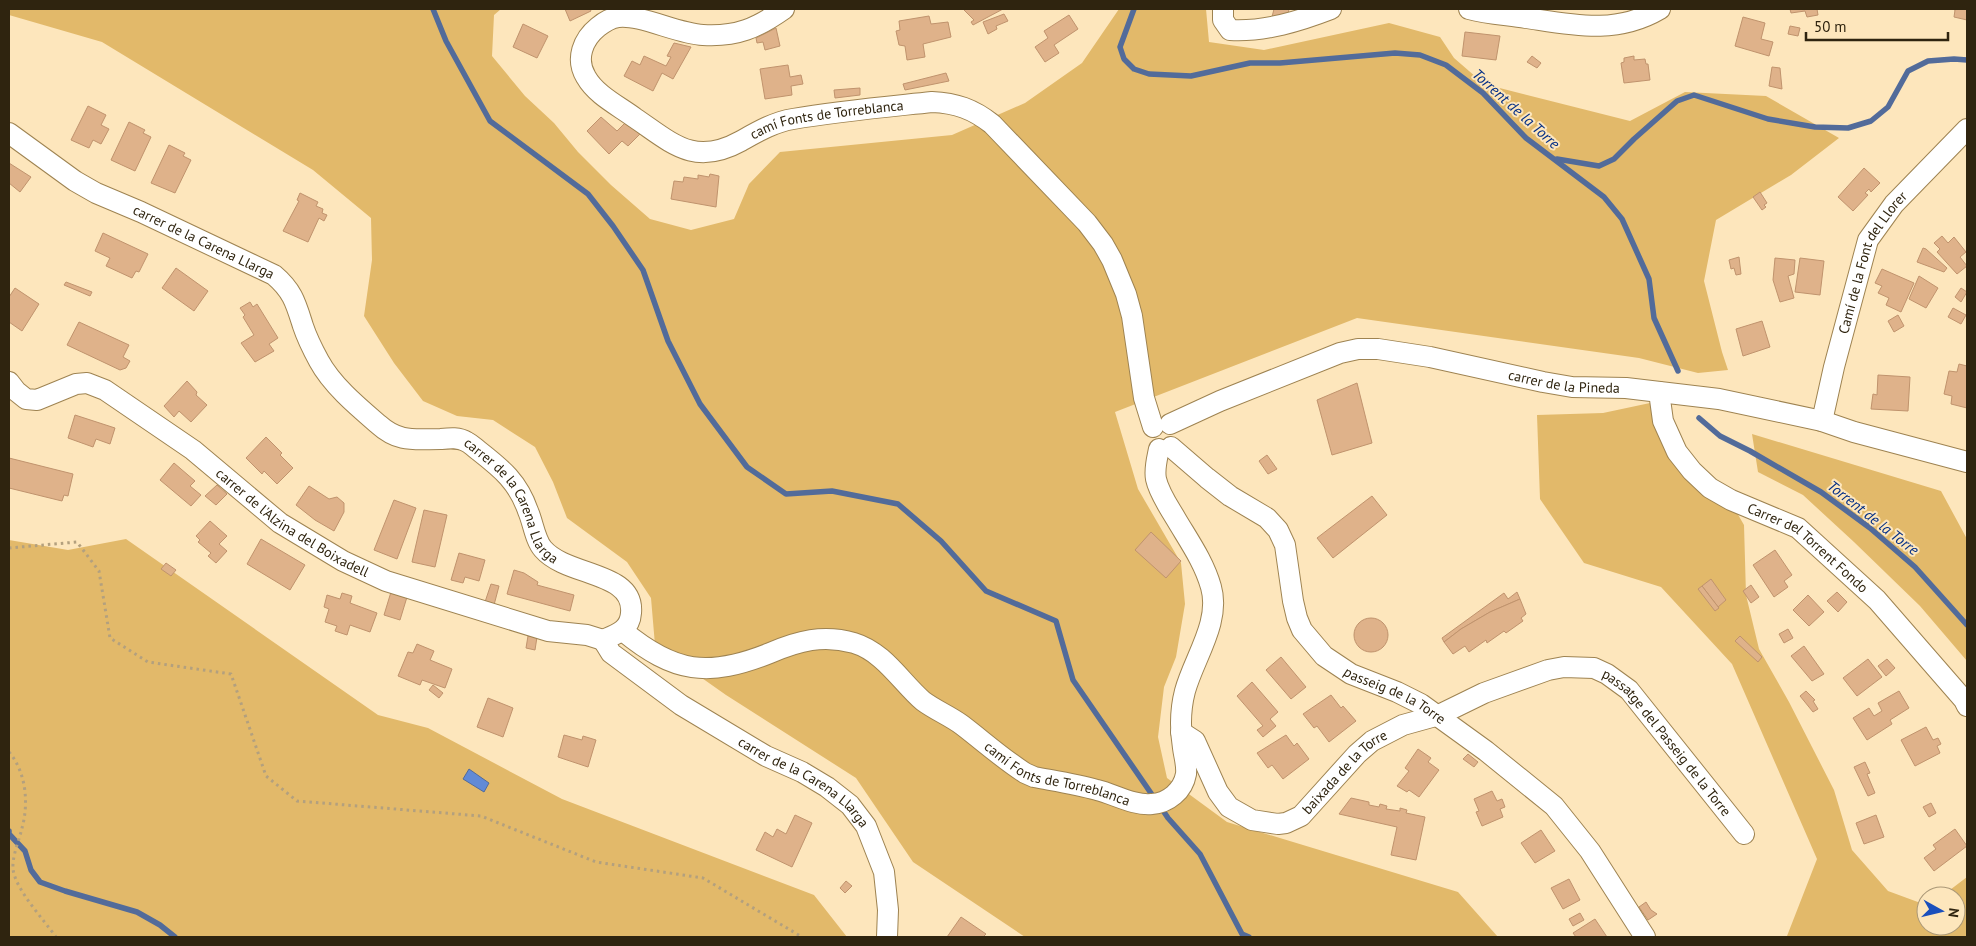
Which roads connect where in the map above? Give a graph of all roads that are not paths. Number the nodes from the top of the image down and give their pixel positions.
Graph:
1 (784, 9) edge
2 (1223, 9) edge
3 (1331, 9) edge
4 (1469, 9) edge
5 (1660, 9) edge
6 (1967, 129) edge
7 (9, 133) edge
8 (9, 382) edge
9 (1659, 392) junction
10 (1822, 422) junction
11 (1162, 426) junction
12 (1165, 448) junction
13 (1967, 462) edge
14 (623, 631) junction
15 (603, 640) junction
16 (1967, 706) edge
17 (1439, 715) junction
18 (1182, 732) junction
19 (1744, 834) dead end
20 (891, 934) edge
21 (1645, 937) edge

1 - 11 street, camí Fonts de Torreblanca
2 - 3 street
4 - 5 street
6 - 10 street, Camí de la Font del Llorer
7 - 14 street, carrer de la Carena Llarga
8 - 15 street, carrer de l'Alzina del Boixadell
9 - 10 street, carrer de la Pineda
9 - 11 street, carrer de la Pineda
9 - 16 street, Carrer del Torrent Fondo
10 - 13 street, carrer de la Pineda
11 - 12 street, camí Fonts de Torreblanca
12 - 17 street, passeig de la Torre
12 - 18 street, camí Fonts de Torreblanca
14 - 15 street
14 - 18 street, camí Fonts de Torreblanca
15 - 20 street, carrer de la Carena Llarga
17 - 18 street, baixada de la Torre
17 - 19 street, passatge del Passeig de la Torre
17 - 21 street, passeig de la Torre

